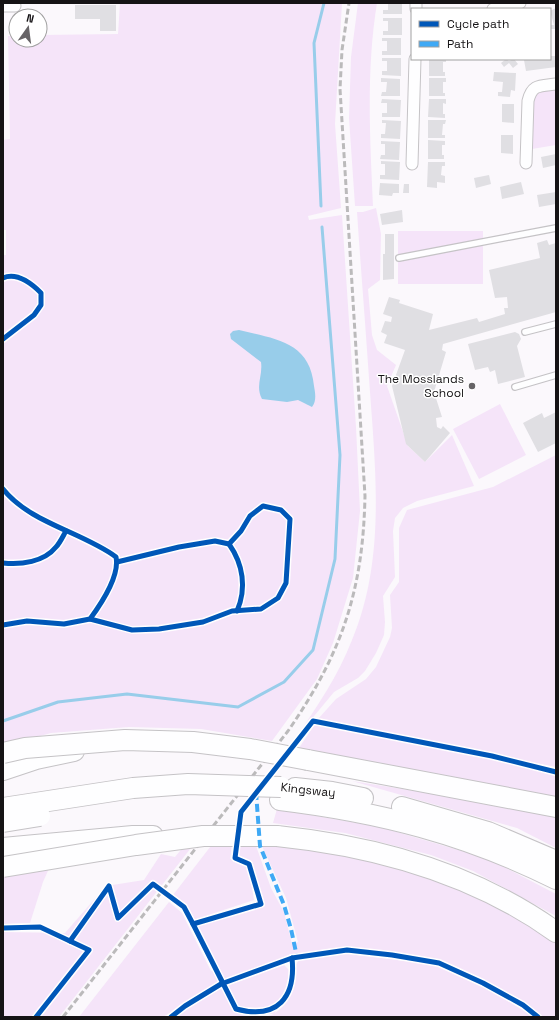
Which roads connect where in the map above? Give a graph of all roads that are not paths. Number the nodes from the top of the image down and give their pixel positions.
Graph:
1 (520, 3) edge
2 (3, 6) edge
3 (15, 6) dead end
4 (498, 8) edge
5 (415, 60) edge
6 (556, 84) edge
7 (526, 163) dead end
8 (412, 164) dead end
9 (556, 228) edge
10 (399, 258) dead end
11 (556, 324) edge
12 (525, 332) dead end
13 (556, 375) edge
14 (515, 387) dead end
15 (125, 740) junction
16 (3, 753) edge
17 (3, 770) edge
18 (281, 793) junction
19 (556, 807) edge
20 (3, 808) edge
21 (3, 822) edge
22 (203, 836) junction
23 (3, 848) edge
24 (556, 861) edge
25 (3, 867) edge
26 (556, 879) edge
27 (556, 932) edge

1 - 4 street
2 - 3 street
5 - 8 street
6 - 7 street
9 - 10 lane
11 - 12 lane
13 - 14 lane
15 - 16 highway, bridge
15 - 17 highway, bridge
15 - 19 highway, bridge
18 - 20 highway, Kingsway, bridge
18 - 21 highway, bridge
18 - 24 highway, Kingsway
18 - 26 highway
22 - 23 highway, bridge
22 - 25 highway, bridge
22 - 27 highway, bridge

